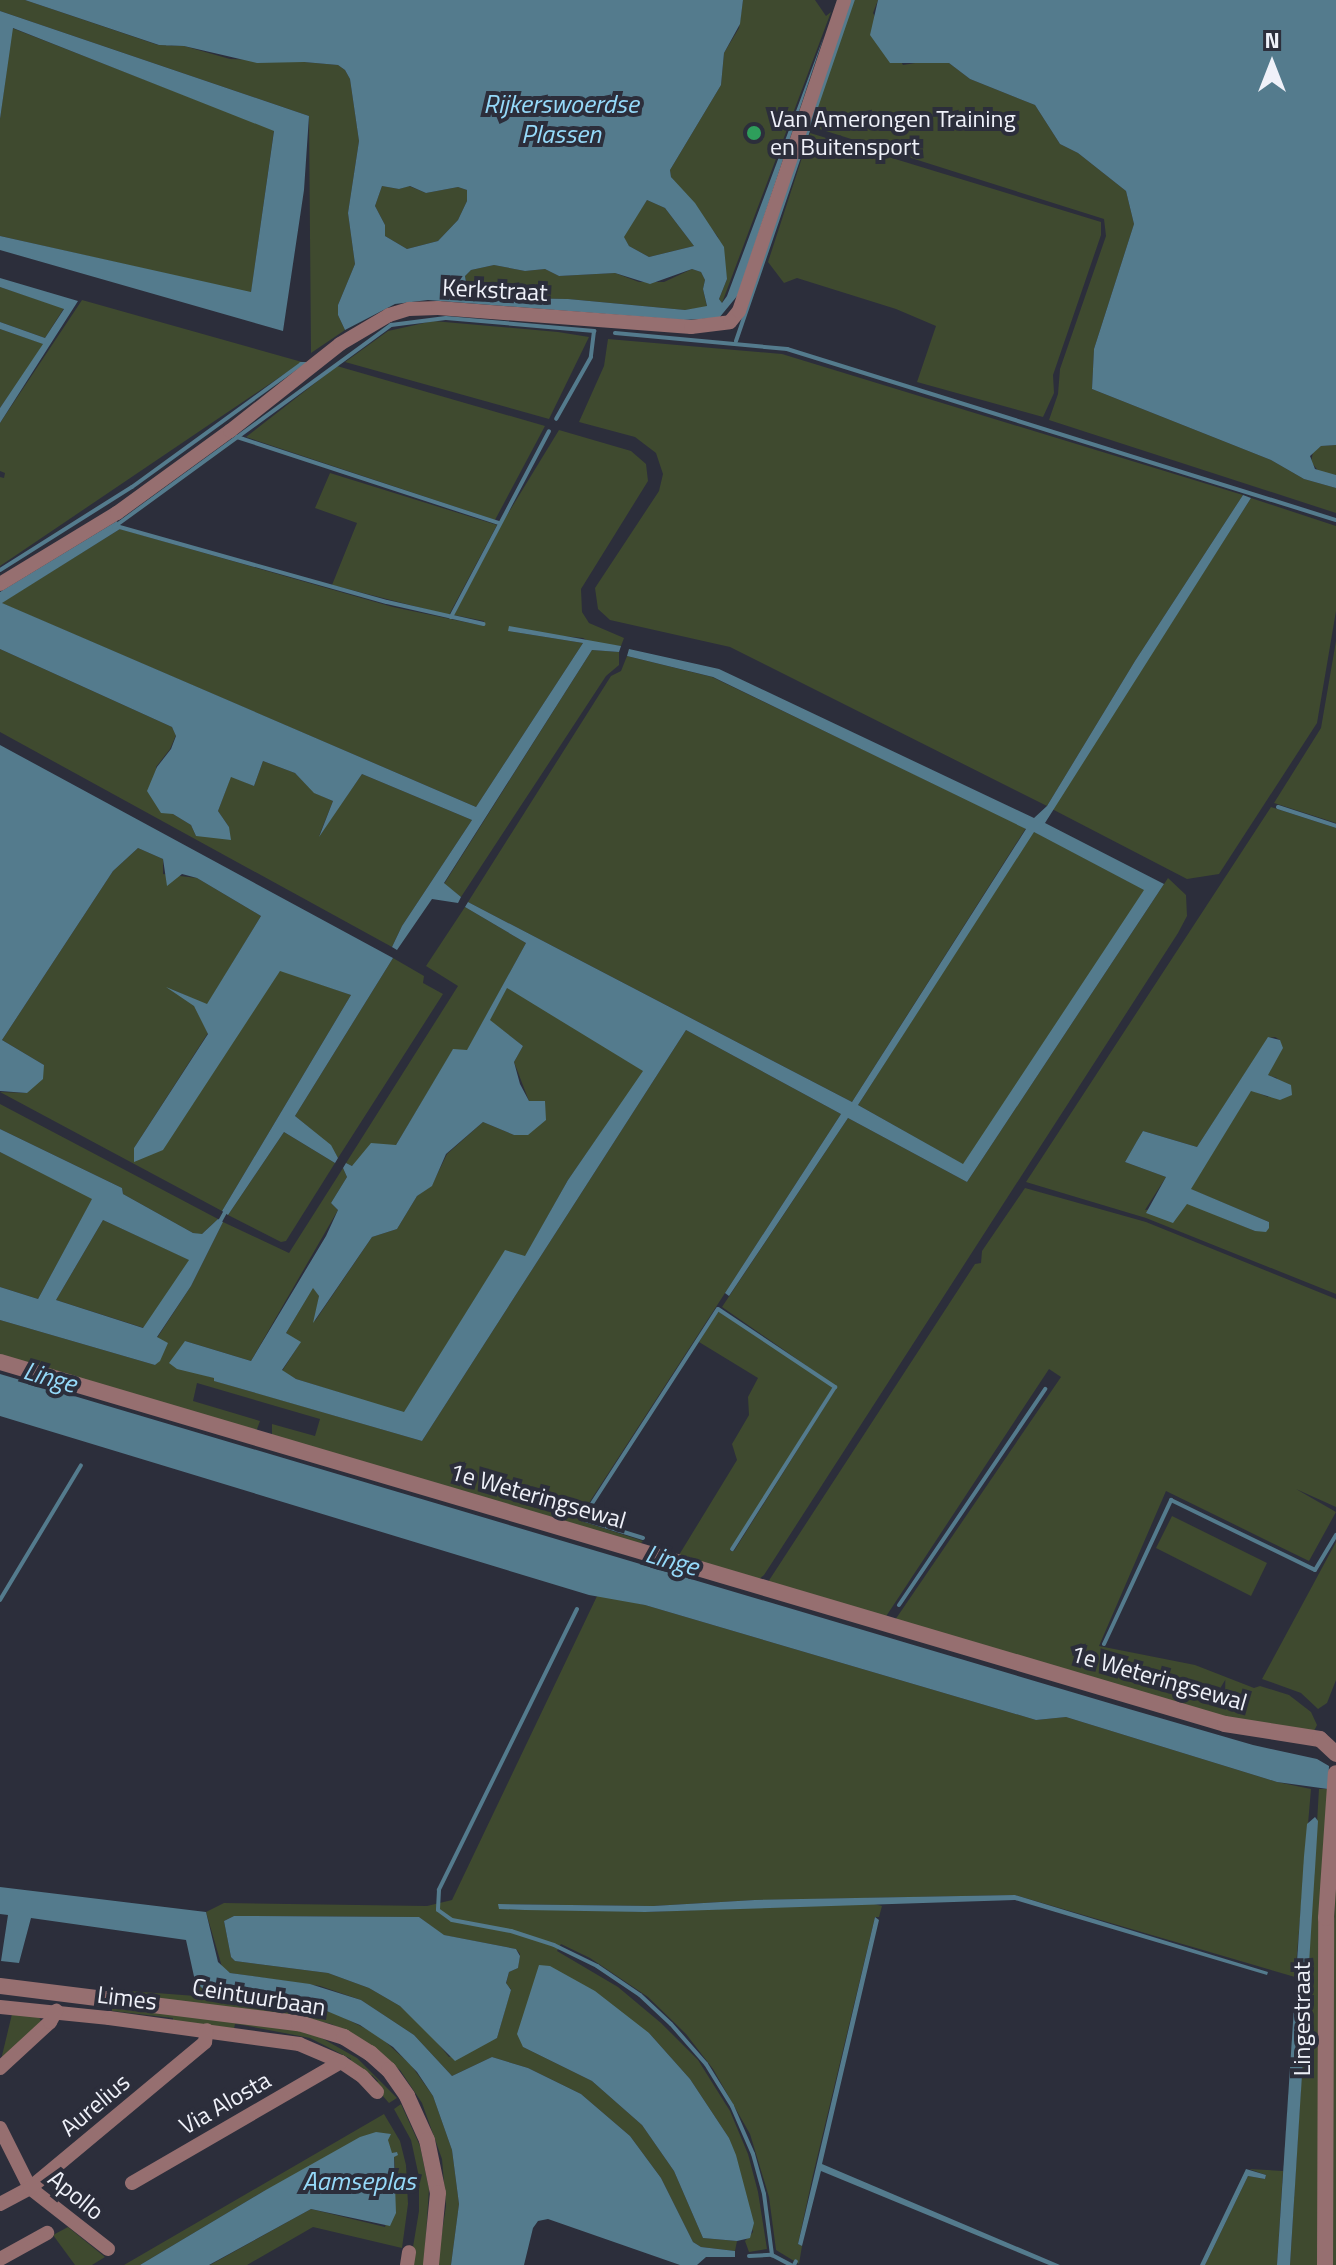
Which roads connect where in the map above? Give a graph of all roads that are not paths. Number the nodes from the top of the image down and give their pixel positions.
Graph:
1 (844, 0) edge
2 (0, 584) edge
3 (0, 1362) edge
4 (1336, 1754) edge
5 (1336, 1773) edge
6 (0, 1995) edge
7 (56, 2011) junction
8 (207, 2030) junction
9 (341, 2062) junction
10 (0, 2068) edge
11 (377, 2092) dead end
12 (0, 2128) edge
13 (132, 2183) dead end
14 (30, 2188) junction
15 (0, 2204) edge
16 (47, 2233) dead end
17 (108, 2249) dead end
18 (0, 2259) edge
19 (431, 2265) edge
20 (1325, 2265) edge

1 - 2 street, Kerkstraat
3 - 4 street, 1e Weteringsewal
5 - 20 street, Lingestraat
6 - 7 street, Limes
6 - 19 street, Ceintuurbaan
7 - 8 street, Limes
7 - 10 street
8 - 9 street, Limes
8 - 14 street, Aurelius
9 - 11 street, Limes
9 - 13 street, Via Alosta
12 - 14 street, Apollo
14 - 15 street, Aurelius
14 - 17 street, Apollo
16 - 18 street

